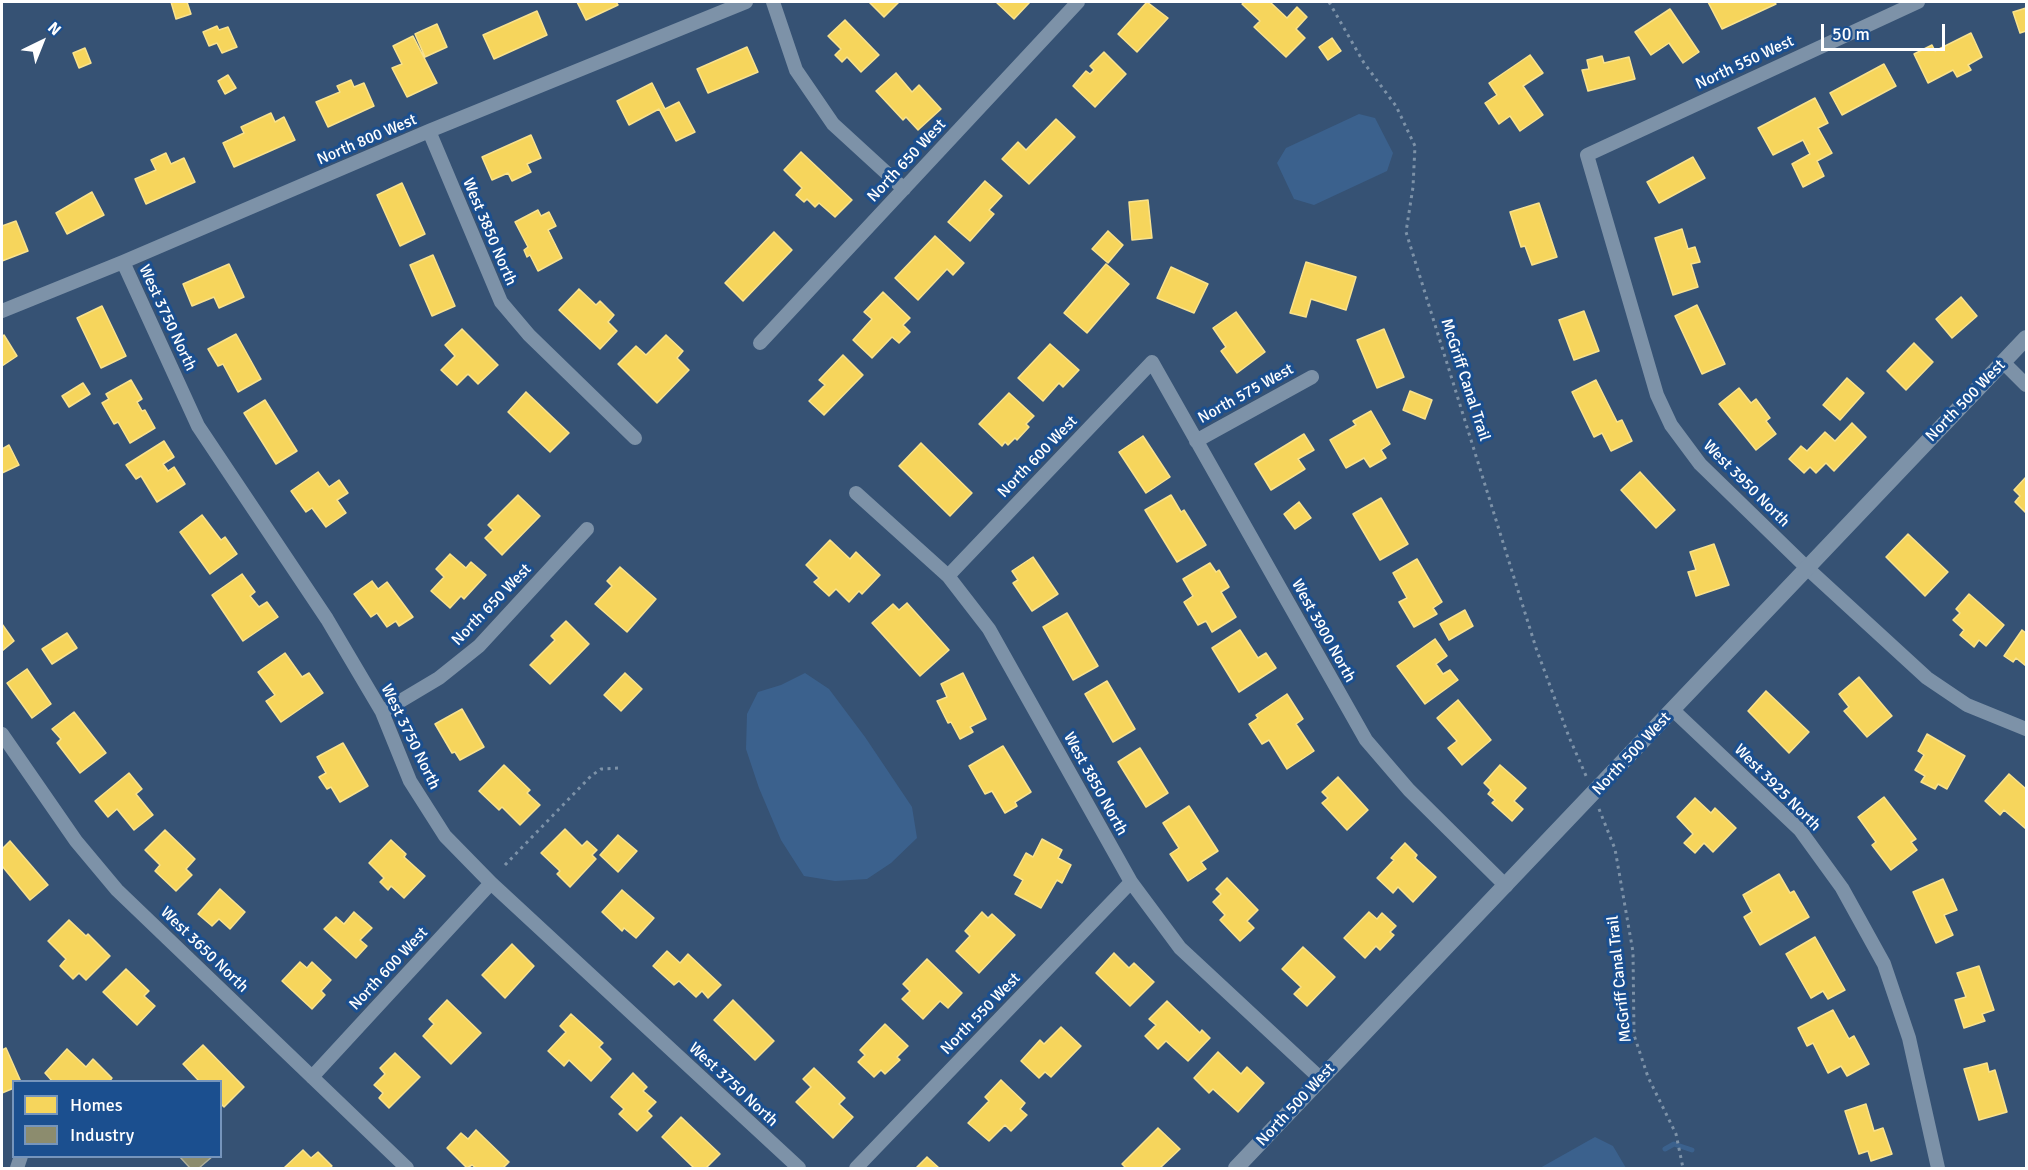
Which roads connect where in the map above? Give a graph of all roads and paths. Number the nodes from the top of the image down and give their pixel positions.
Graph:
1 (746, 2) edge
2 (773, 2) edge
3 (1078, 2) edge
4 (1329, 2) edge
5 (1918, 2) edge
6 (429, 131) junction
7 (1587, 155) joint
8 (904, 189) junction
9 (123, 262) junction
10 (2, 311) edge
11 (2026, 338) edge
12 (760, 343) dead end
13 (1152, 362) joint
14 (2003, 362) junction
15 (1312, 377) dead end
16 (2026, 385) edge
17 (636, 438) dead end
18 (1197, 441) junction
19 (856, 493) dead end
20 (587, 529) dead end
21 (1807, 568) junction
22 (948, 576) junction
23 (1673, 710) junction
24 (382, 712) junction
25 (2026, 729) edge
26 (2, 734) edge
27 (619, 768) dead end
28 (1587, 776) dead end
29 (1602, 817) dead end
30 (505, 865) dead end
31 (1131, 882) junction
32 (491, 884) junction
33 (1506, 885) junction
34 (312, 1077) junction
35 (1321, 1079) junction
36 (401, 1166) edge
37 (799, 1168) edge
38 (856, 1168) edge
39 (1236, 1168) edge
40 (1683, 1168) edge
41 (1938, 1168) edge

1 - 6 street, North 800 West
2 - 8 street
3 - 8 street, North 650 West
4 - 28 path, McGriff Canal Trail
5 - 7 street, North 550 West
6 - 9 street, North 800 West
6 - 17 street, West 3850 North
7 - 21 street, West 3950 North
8 - 12 street, North 650 West
9 - 10 street, North 800 West
9 - 24 street, West 3750 North
11 - 14 street, North 500 West
13 - 18 street, West 3900 North
13 - 22 street, North 600 West
14 - 16 street
14 - 21 street, North 500 West
15 - 18 street, North 575 West
18 - 33 street, West 3900 North
19 - 22 street, West 3850 North
20 - 24 street, North 650 West
21 - 23 street, North 500 West
21 - 25 street, West 3950 North
22 - 31 street, West 3850 North
23 - 33 street, North 500 West
23 - 41 street, West 3925 North
24 - 32 street, West 3750 North
26 - 34 street, West 3650 North
27 - 30 path
29 - 40 path, McGriff Canal Trail
31 - 35 street, West 3850 North
31 - 38 street, North 550 West
32 - 34 street, North 600 West
32 - 37 street, West 3750 North
33 - 35 street, North 500 West
34 - 36 street, West 3650 North
35 - 39 street, North 500 West

